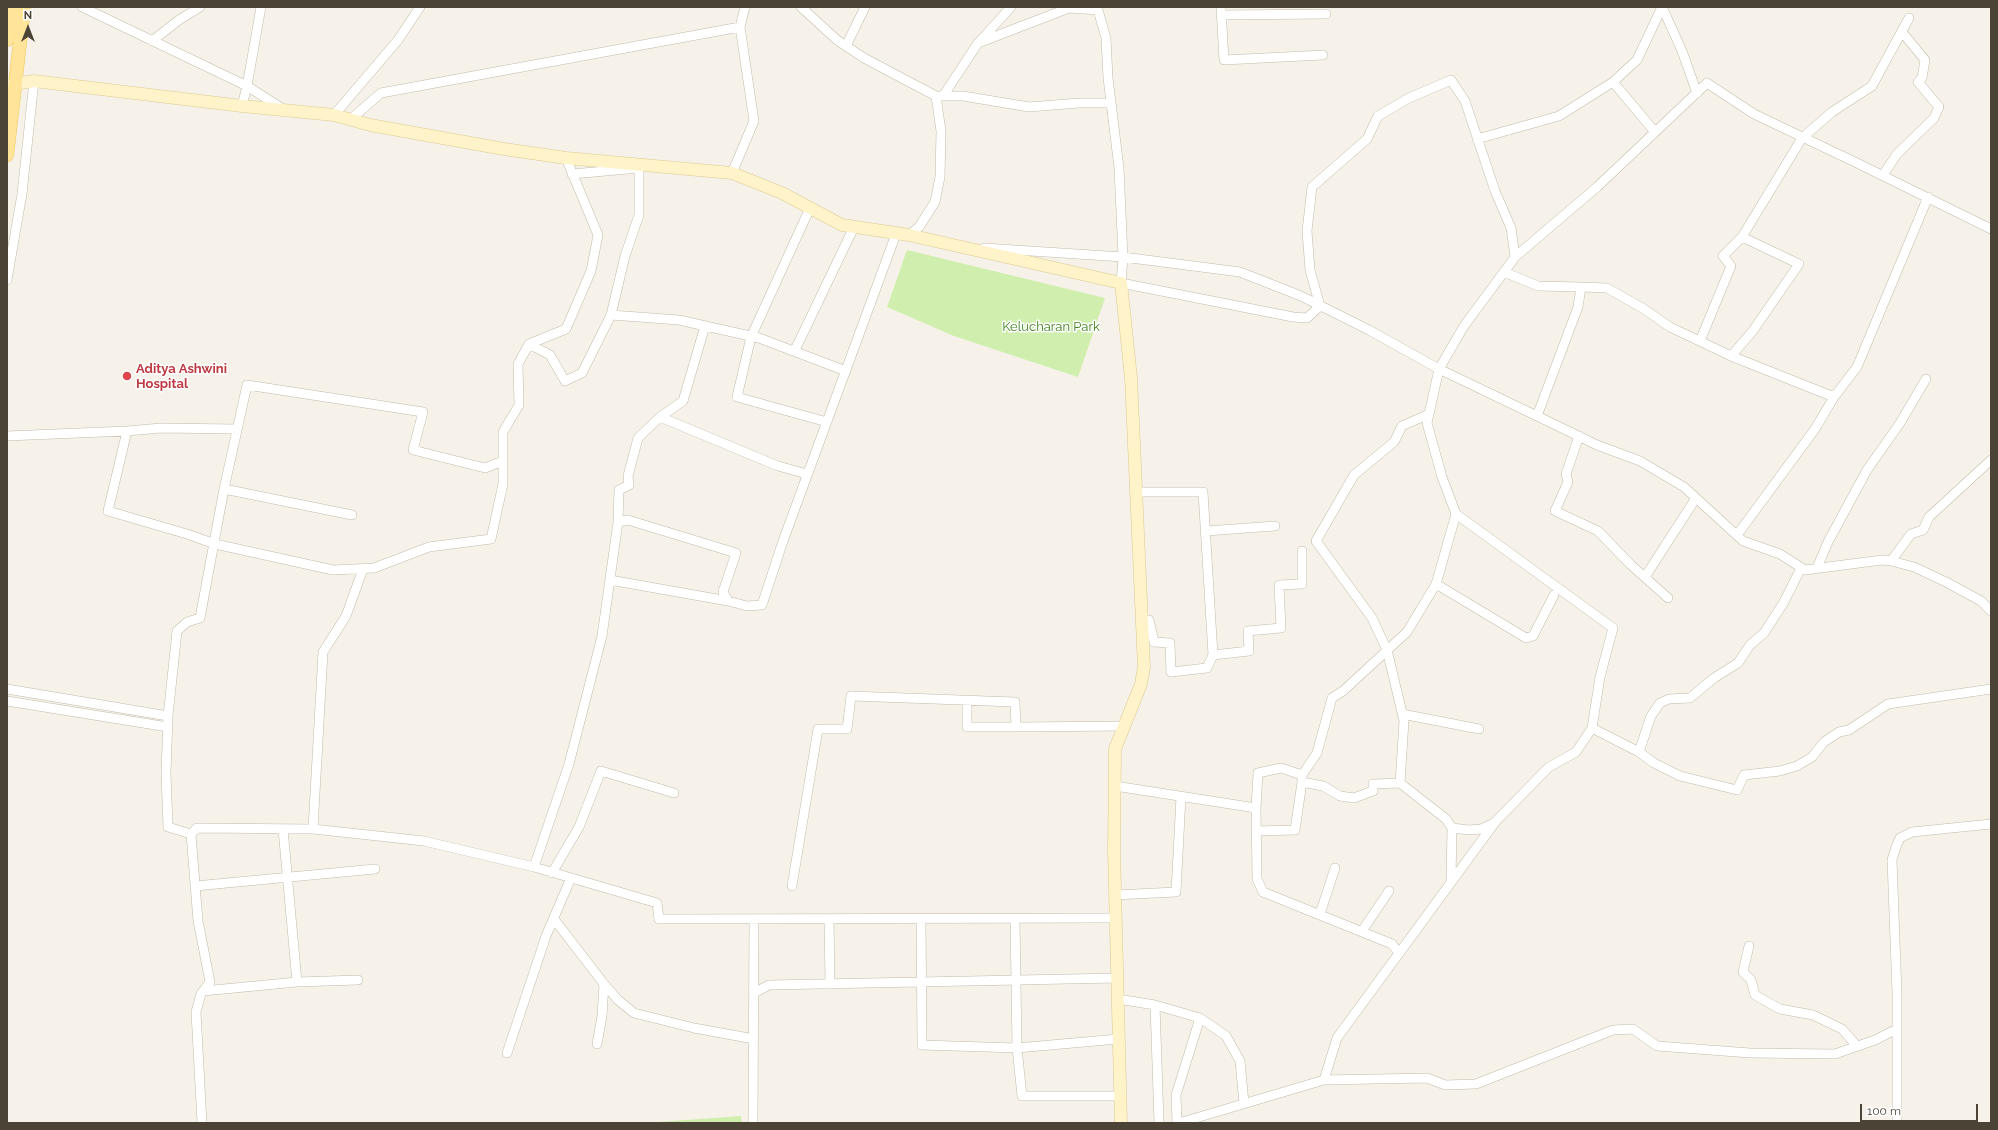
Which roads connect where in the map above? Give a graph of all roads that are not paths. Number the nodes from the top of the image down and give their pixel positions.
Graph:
1 (12, 7) edge
2 (24, 7) edge
3 (200, 7) edge
4 (261, 7) edge
5 (420, 7) edge
6 (745, 7) edge
7 (801, 7) edge
8 (865, 7) edge
9 (1011, 7) edge
10 (85, 8) edge
11 (1662, 8) edge
12 (1221, 11) edge
13 (1326, 14) dead end
14 (1909, 18) dead end
15 (740, 27) junction
16 (1902, 32) junction
17 (7, 40) edge
18 (152, 41) junction
19 (978, 43) junction
20 (846, 46) junction
21 (1323, 56) dead end
22 (34, 81) junction
23 (1613, 82) junction
24 (11, 85) edge
25 (247, 86) junction
26 (1697, 93) junction
27 (939, 96) junction
28 (1111, 103) junction
29 (242, 106) junction
30 (283, 109) junction
31 (334, 115) junction
32 (351, 120) junction
33 (1655, 132) junction
34 (1802, 138) junction
35 (1477, 139) junction
36 (7, 154) edge
37 (566, 158) junction
38 (732, 173) junction
39 (572, 174) junction
40 (1883, 175) junction
41 (1928, 197) junction
42 (810, 208) junction
43 (854, 227) junction
44 (1991, 229) edge
45 (896, 234) junction
46 (909, 235) junction
47 (1742, 237) junction
48 (957, 246) junction
49 (1123, 257) junction
50 (1515, 257) junction
51 (1504, 272) junction
52 (7, 280) edge
53 (1121, 283) junction
54 (1582, 287) junction
55 (1320, 306) junction
56 (611, 315) junction
57 (705, 326) junction
58 (751, 337) junction
59 (1700, 341) junction
60 (529, 344) junction
61 (795, 350) junction
62 (1731, 356) junction
63 (1439, 368) junction
64 (846, 370) junction
65 (1926, 379) dead end
66 (1834, 397) junction
67 (1429, 414) junction
68 (1537, 416) junction
69 (660, 417) junction
70 (827, 422) junction
71 (237, 429) junction
72 (127, 431) junction
73 (7, 436) edge
74 (1579, 436) junction
75 (1991, 460) edge
76 (503, 461) junction
77 (807, 474) junction
78 (224, 489) junction
79 (1137, 492) junction
80 (1696, 498) junction
81 (1456, 514) junction
82 (352, 515) dead end
83 (618, 522) junction
84 (1275, 526) dead end
85 (1206, 531) junction
86 (1737, 535) junction
87 (214, 544) junction
88 (1302, 551) dead end
89 (1891, 561) junction
90 (1801, 568) junction
91 (1816, 568) junction
92 (362, 569) junction
93 (1645, 577) junction
94 (610, 580) junction
95 (1436, 584) junction
96 (1554, 595) dead end
97 (1668, 598) dead end
98 (728, 601) junction
99 (1991, 611) edge
100 (1149, 620) dead end
101 (1387, 650) junction
102 (1213, 655) junction
103 (7, 689) edge
104 (1991, 689) edge
105 (7, 701) edge
106 (967, 701) junction
107 (1402, 714) junction
108 (168, 716) junction
109 (1123, 726) junction
110 (168, 727) junction
111 (1016, 727) junction
112 (1592, 728) junction
113 (1479, 729) dead end
114 (1639, 752) junction
115 (1302, 778) junction
116 (1400, 783) junction
117 (1114, 786) junction
118 (674, 793) dead end
119 (1181, 797) junction
120 (1256, 808) junction
121 (1495, 823) junction
122 (1991, 824) edge
123 (1452, 828) junction
124 (283, 829) junction
125 (313, 829) junction
126 (1256, 831) junction
127 (191, 834) junction
128 (534, 868) junction
129 (1335, 868) dead end
130 (375, 869) dead end
131 (552, 873) junction
132 (287, 877) junction
133 (571, 878) junction
134 (1451, 882) junction
135 (195, 886) junction
136 (792, 886) dead end
137 (1389, 891) dead end
138 (1115, 895) junction
139 (1320, 914) junction
140 (1116, 918) junction
141 (554, 919) junction
142 (754, 919) junction
143 (921, 919) junction
144 (1015, 919) junction
145 (829, 920) junction
146 (1362, 931) junction
147 (1748, 946) dead end
148 (1399, 953) junction
149 (1118, 978) junction
150 (358, 980) dead end
151 (1017, 980) junction
152 (297, 982) junction
153 (922, 982) junction
154 (604, 984) junction
155 (830, 984) junction
156 (203, 991) junction
157 (754, 993) junction
158 (1118, 999) junction
159 (1155, 1005) junction
160 (1200, 1018) junction
161 (1897, 1028) junction
162 (754, 1039) junction
163 (1118, 1039) junction
164 (597, 1044) dead end
165 (1857, 1046) junction
166 (1018, 1048) junction
167 (507, 1053) dead end
168 (1324, 1080) junction
169 (1122, 1096) junction
170 (1244, 1103) junction
171 (202, 1123) edge
172 (753, 1123) edge
173 (1121, 1123) edge
174 (1159, 1123) edge
175 (1178, 1123) edge
176 (1897, 1123) edge

1 - 17 main road
2 - 24 main road
3 - 18 street
4 - 25 street
5 - 31 street
6 - 15 street
7 - 20 street
8 - 20 street
9 - 19 street
10 - 18 street
11 - 23 street
11 - 26 street
12 - 13 street
12 - 21 street
14 - 16 street
15 - 32 street
15 - 38 street
16 - 34 street
16 - 40 street
18 - 25 street
19 - 27 street
19 - 28 street
20 - 27 street
22 - 24 street
22 - 29 street
22 - 52 street
23 - 33 street
23 - 35 street
24 - 36 main road
25 - 29 street
25 - 30 street
26 - 33 street
26 - 34 street
27 - 28 street
27 - 46 street
28 - 49 street
29 - 30 street
30 - 31 street
31 - 32 street
32 - 37 street
33 - 50 street
34 - 40 street
34 - 47 street
35 - 50 street
35 - 55 street
37 - 38 street
37 - 39 street
38 - 42 street
39 - 56 street
39 - 60 street
40 - 41 street
41 - 44 street
41 - 66 street
42 - 43 street
42 - 58 street
43 - 45 street
43 - 61 street
45 - 46 street
45 - 64 street
46 - 48 street
47 - 59 street
47 - 62 street
48 - 49 street
48 - 53 street
49 - 53 street
49 - 55 street
50 - 51 street
51 - 54 street
51 - 63 street
53 - 55 street
53 - 79 street
54 - 59 street
54 - 68 street
55 - 63 street
56 - 57 street
56 - 60 street
57 - 58 street
57 - 69 street
58 - 61 street
58 - 70 street
59 - 62 street
60 - 76 street
61 - 64 street
62 - 66 street
63 - 67 street
63 - 68 street
64 - 70 street
65 - 91 street
66 - 86 street
67 - 81 street
67 - 101 street
68 - 74 street
69 - 77 street
69 - 83 street
70 - 77 street
71 - 72 street
71 - 76 street
71 - 78 street
72 - 73 street
72 - 87 street
74 - 80 street
74 - 93 street
75 - 89 street
76 - 92 street
77 - 98 street
78 - 82 street
78 - 87 street
79 - 85 street
79 - 109 street
80 - 86 street
80 - 93 street
81 - 95 street
81 - 112 street
83 - 94 street
83 - 98 street
84 - 85 street
85 - 102 street
86 - 90 street
87 - 92 street
87 - 108 street
88 - 102 street
89 - 91 street
89 - 99 street
90 - 91 street
90 - 114 street
92 - 125 street
93 - 97 street
94 - 98 street
94 - 128 street
95 - 96 street
95 - 101 street
100 - 102 street
101 - 107 street
101 - 115 street
103 - 108 street
104 - 114 street
105 - 110 street
106 - 111 street
106 - 111 street
106 - 136 street
107 - 113 street
107 - 116 street
108 - 110 street
109 - 111 street
109 - 117 street
110 - 127 street
112 - 114 street
112 - 121 street
115 - 116 street
115 - 120 street
115 - 126 street
116 - 123 street
117 - 119 street
117 - 138 street
118 - 131 street
119 - 120 street
119 - 138 street
120 - 126 street
121 - 123 street
121 - 134 street
122 - 161 street
123 - 134 street
124 - 125 street
124 - 127 street
124 - 132 street
125 - 128 street
126 - 139 street
127 - 135 street
128 - 131 street
129 - 139 street
130 - 132 street
131 - 133 street
132 - 135 street
132 - 152 street
133 - 141 street
133 - 142 street
134 - 148 street
135 - 156 street
137 - 146 street
138 - 140 street
139 - 146 street
140 - 144 street
140 - 149 street
141 - 154 street
141 - 167 street
142 - 145 street
142 - 157 street
143 - 144 street
143 - 145 street
143 - 153 street
144 - 151 street
145 - 155 street
146 - 148 street
147 - 165 street
148 - 168 street
149 - 151 street
149 - 158 street
150 - 152 street
151 - 153 street
151 - 166 street
152 - 156 street
153 - 155 street
153 - 166 street
154 - 162 street
154 - 164 street
155 - 157 street
156 - 171 street
157 - 162 street
158 - 159 street
158 - 163 street
159 - 160 street
159 - 174 street
160 - 170 street
160 - 175 street
161 - 165 street
161 - 176 street
162 - 172 street
163 - 166 street
163 - 169 street
165 - 168 street
166 - 169 street
168 - 170 street
169 - 173 street
170 - 175 street

